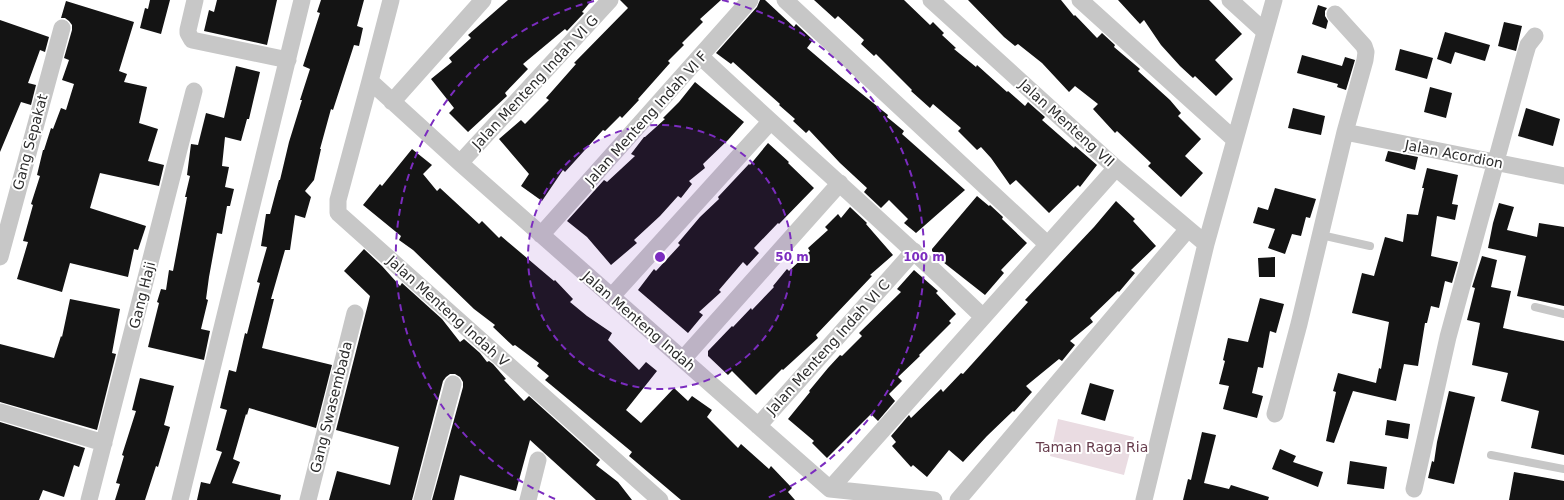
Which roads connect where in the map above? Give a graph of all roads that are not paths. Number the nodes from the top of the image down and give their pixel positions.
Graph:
1 (195, 0) edge
2 (302, 0) edge
3 (391, 0) edge
4 (483, 0) edge
5 (610, 0) edge
6 (750, 0) edge
7 (785, 0) edge
8 (931, 0) edge
9 (1080, 0) edge
10 (1230, 0) edge
11 (1274, 0) edge
12 (1335, 14) dead end
13 (62, 28) dead end
14 (1264, 31) junction
15 (1535, 36) dead end
16 (700, 56) junction
17 (288, 60) junction
18 (370, 81) junction
19 (194, 91) dead end
20 (392, 102) junction
21 (770, 122) junction
22 (1344, 132) junction
23 (1235, 140) junction
24 (460, 163) junction
25 (1496, 163) junction
26 (1116, 168) junction
27 (1564, 176) edge
28 (840, 183) junction
29 (1188, 229) junction
30 (541, 235) junction
31 (1321, 235) junction
32 (1047, 244) junction
33 (1206, 244) junction
34 (1370, 246) dead end
35 (914, 251) junction
36 (0, 257) edge
37 (612, 296) junction
38 (1535, 307) dead end
39 (355, 314) dead end
40 (1564, 314) edge
41 (983, 317) junction
42 (683, 359) junction
43 (453, 384) dead end
44 (0, 412) edge
45 (1275, 414) dead end
46 (758, 426) junction
47 (104, 443) junction
48 (1491, 455) dead end
49 (538, 460) dead end
50 (1564, 469) edge
51 (830, 489) junction
52 (1414, 489) dead end
53 (89, 500) edge
54 (180, 500) edge
55 (308, 500) edge
56 (422, 500) edge
57 (528, 500) edge
58 (660, 500) edge
59 (934, 500) edge
60 (958, 500) edge
61 (1144, 500) edge

1 - 17 street
2 - 17 street
3 - 18 street, Jalan Menteng Indah V
4 - 20 street
5 - 24 street, Jalan Menteng Indah VI G
6 - 16 street, Jalan Menteng Indah VI F
7 - 32 street
8 - 26 street, Jalan Menteng VII
9 - 23 street
10 - 14 street
11 - 14 street
12 - 22 street
13 - 36 street, Gang Sepakat
14 - 23 street
15 - 25 street
16 - 21 street
16 - 30 street, Jalan Menteng Indah VI F
17 - 54 street
18 - 20 street, Jalan Menteng Indah
18 - 58 street, Jalan Menteng Indah V
19 - 47 street, Gang Haji
20 - 24 street, Jalan Menteng Indah
21 - 28 street
21 - 37 street
22 - 25 street, Jalan Acordion
22 - 31 street
23 - 33 street
24 - 30 street, Jalan Menteng Indah
25 - 27 street, Jalan Acordion
25 - 52 street
26 - 29 street, Jalan Menteng VII
26 - 32 street
28 - 35 street
28 - 42 street
29 - 33 street, Jalan Menteng VII
29 - 60 street
30 - 37 street, Jalan Menteng Indah
31 - 34 lane
31 - 45 street
32 - 41 street
33 - 61 street
35 - 41 street
35 - 46 street, Jalan Menteng Indah VI C
37 - 42 street, Jalan Menteng Indah
38 - 40 lane
39 - 55 street, Gang Swasembada
41 - 51 street
42 - 46 street, Jalan Menteng Indah
43 - 56 street
44 - 47 street
46 - 51 street, Jalan Menteng Indah
47 - 53 street, Gang Haji
48 - 50 lane
49 - 57 street
51 - 59 street

